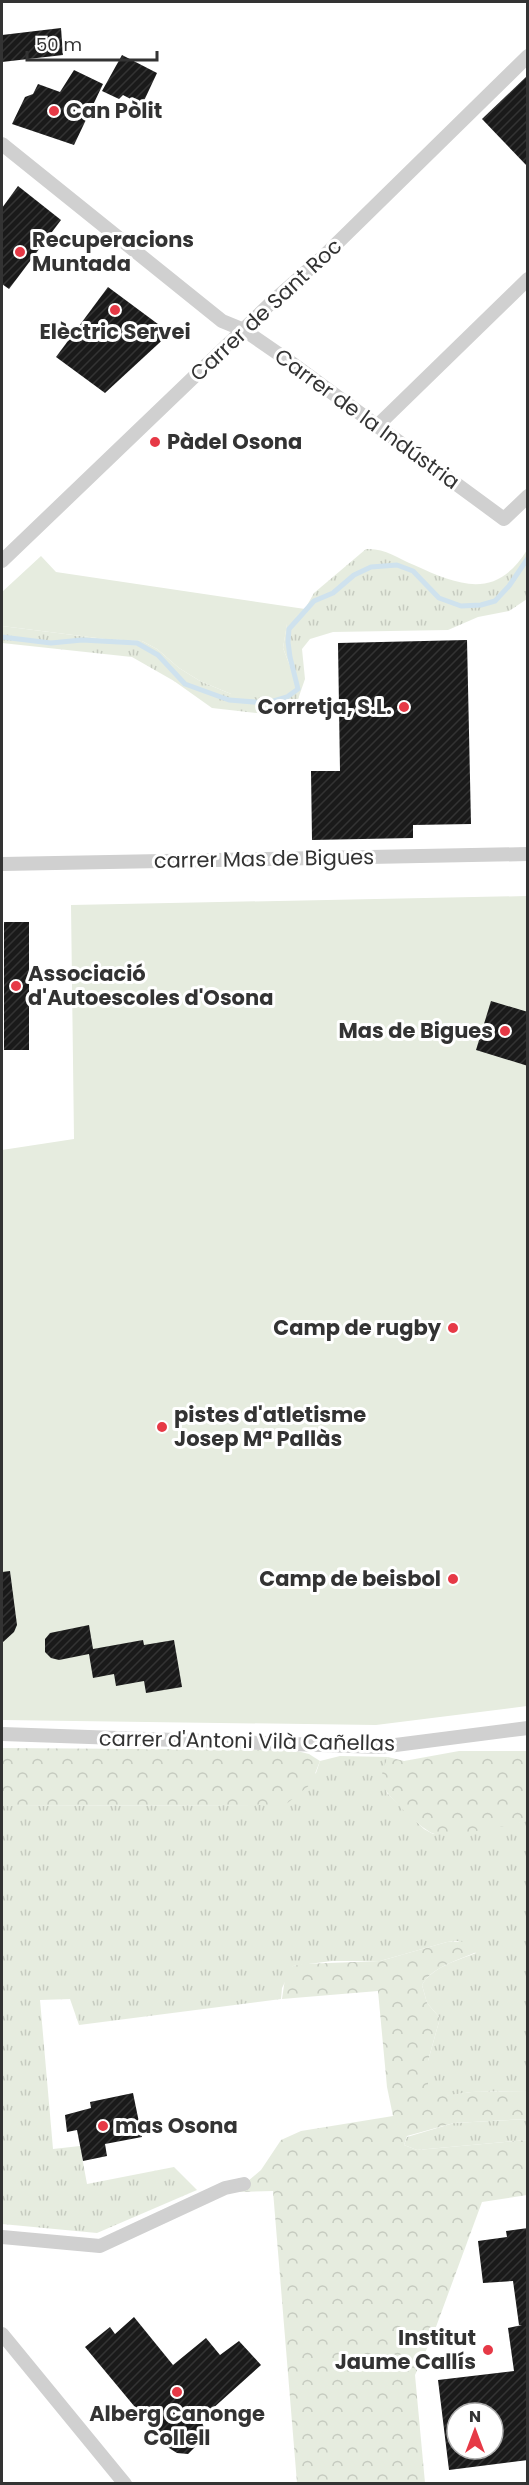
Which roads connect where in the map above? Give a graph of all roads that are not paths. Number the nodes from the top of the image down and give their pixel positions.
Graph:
1 (528, 56) edge
2 (2, 144) edge
3 (528, 279) edge
4 (244, 330) junction
5 (377, 426) junction
6 (528, 496) edge
7 (2, 561) edge
8 (528, 854) edge
9 (2, 864) edge
10 (528, 1728) edge
11 (2, 1734) edge
12 (244, 2184) dead end
13 (2, 2237) edge
14 (2, 2334) edge
15 (122, 2482) edge

1 - 4 street, Carrer de Sant Roc
2 - 4 street, Carrer de la Indústria
3 - 5 street
4 - 5 street, Carrer de la Indústria
4 - 7 street, Carrer de Sant Roc
5 - 6 street, Carrer de la Indústria
8 - 9 street, carrer Mas de Bigues
10 - 11 street, carrer d'Antoni Vilà Cañellas
12 - 13 street
14 - 15 street

